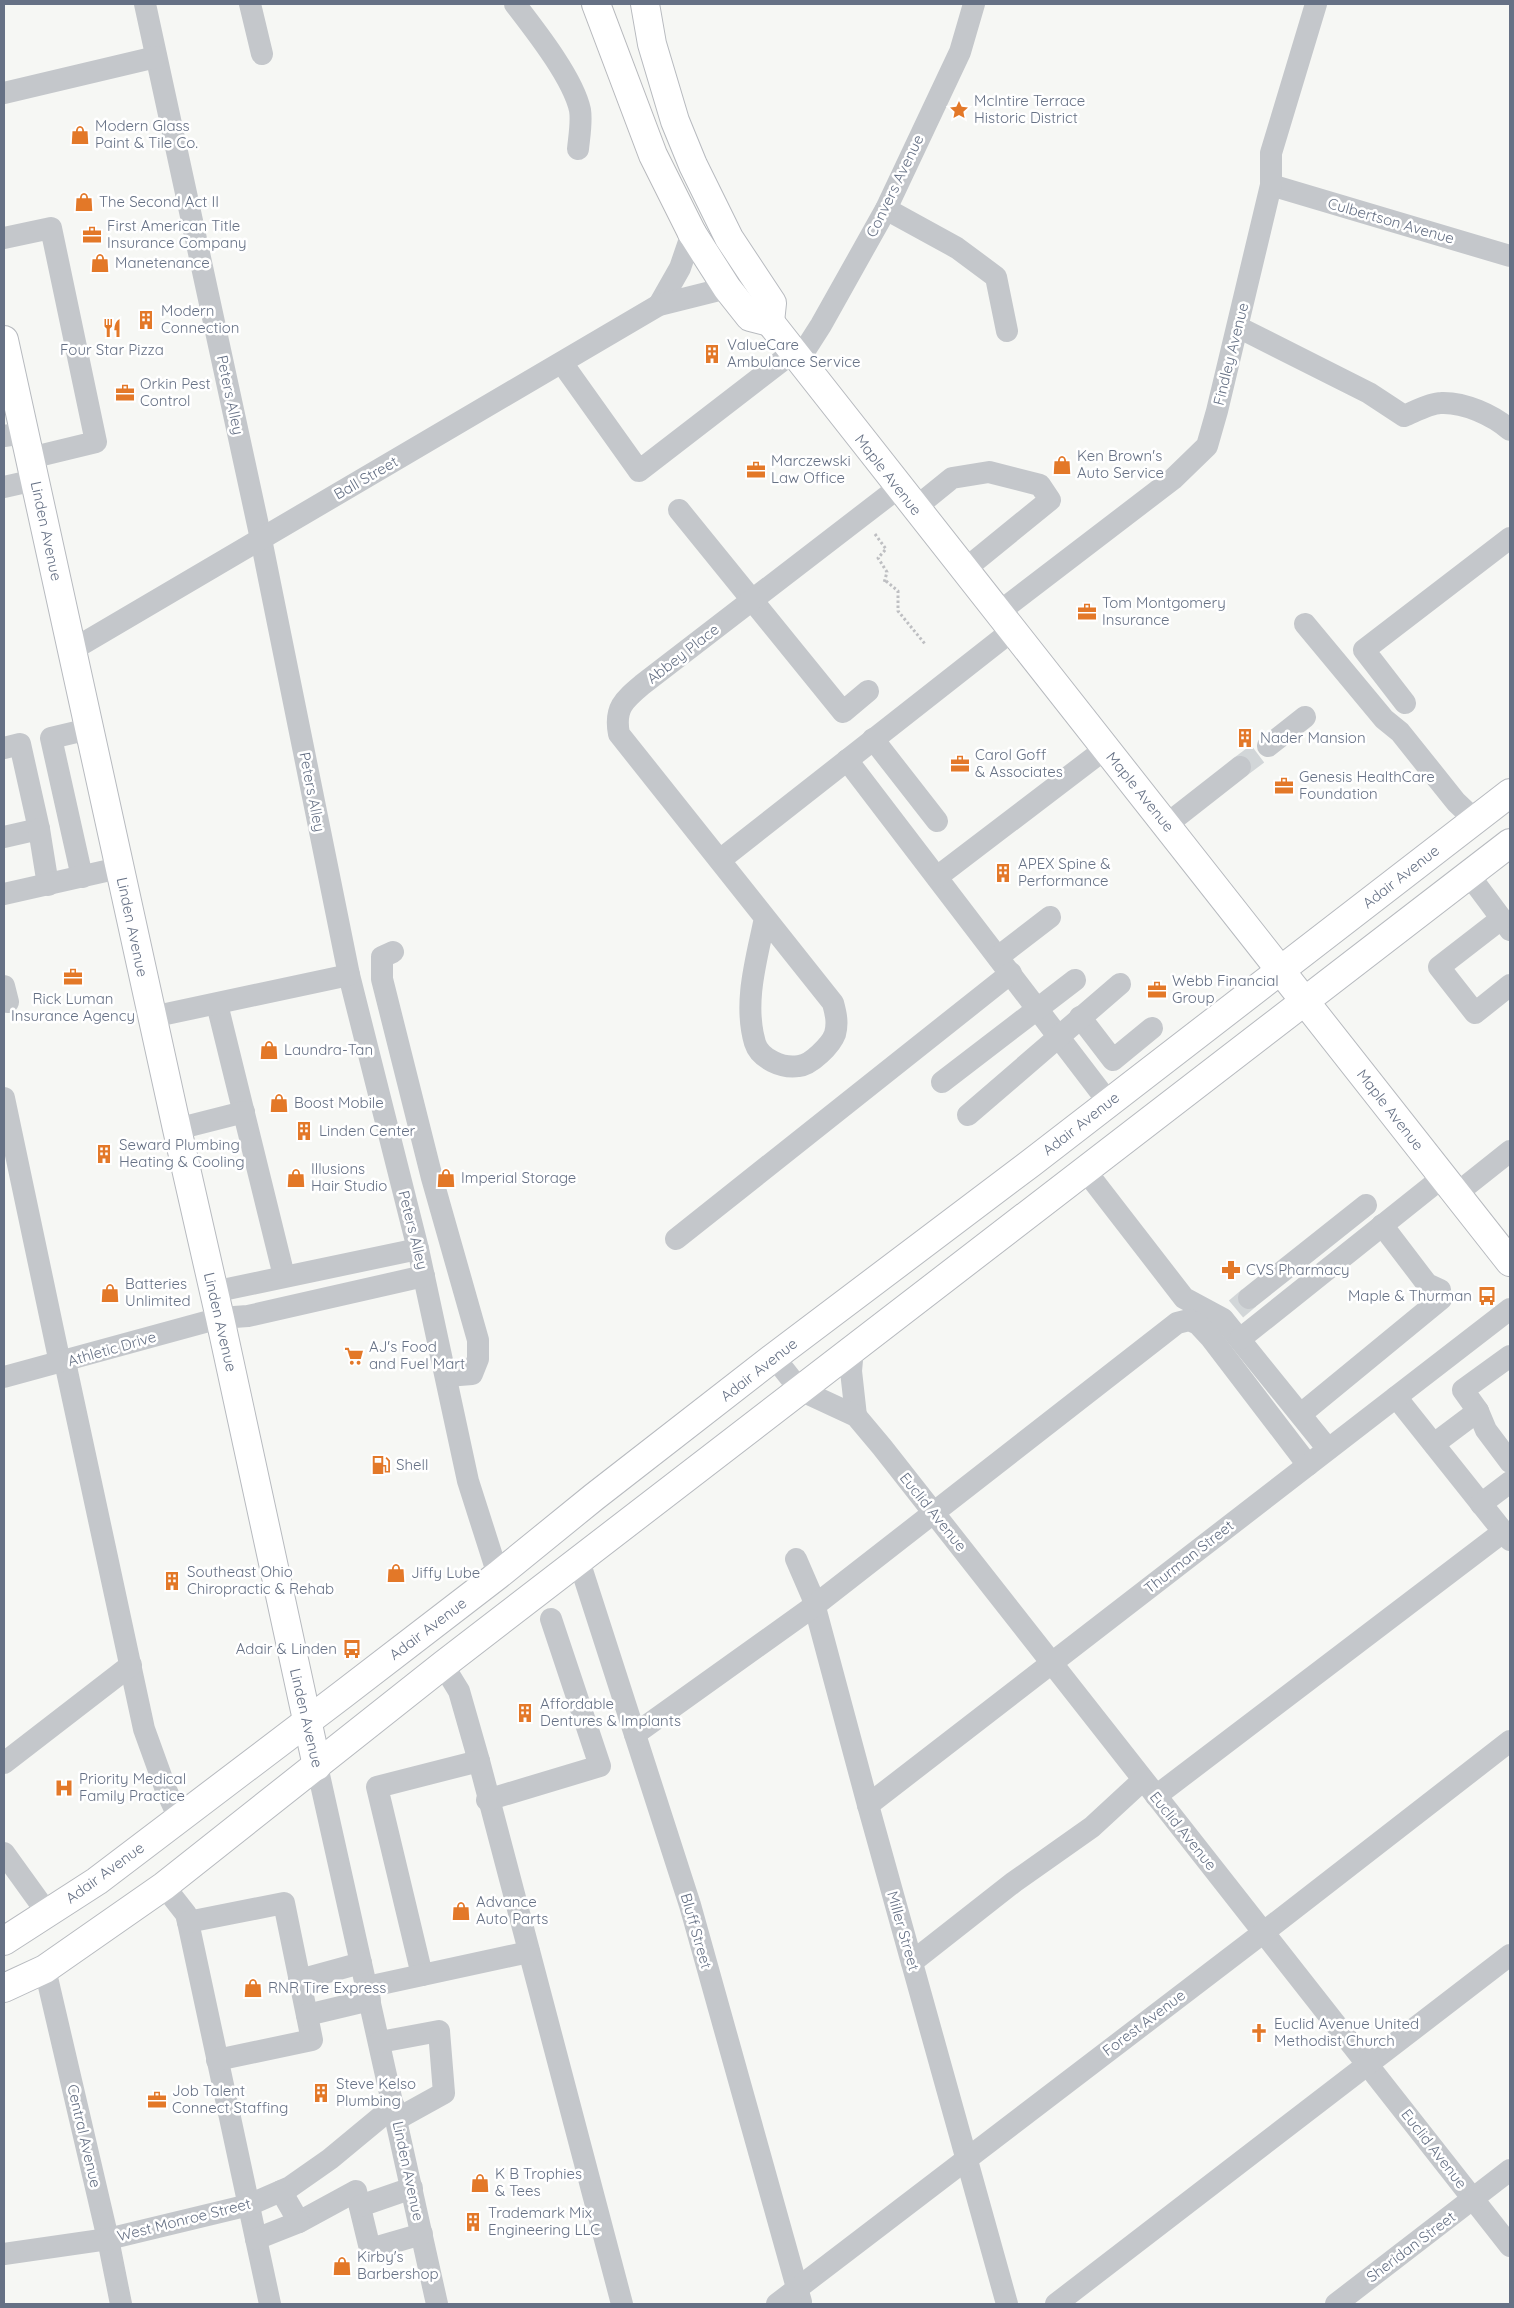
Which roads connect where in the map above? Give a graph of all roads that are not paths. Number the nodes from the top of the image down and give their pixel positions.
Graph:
1 (145, 4) edge
2 (250, 4) edge
3 (515, 4) edge
4 (596, 4) edge
5 (644, 4) edge
6 (974, 4) edge
7 (1316, 4) edge
8 (262, 54) dead end
9 (156, 57) junction
10 (4, 93) edge
11 (578, 150) dead end
12 (1271, 185) junction
13 (886, 209) junction
14 (692, 233) junction
15 (4, 238) edge
16 (1510, 256) edge
17 (727, 288) junction
18 (659, 305) junction
19 (770, 322) junction
20 (1238, 327) junction
21 (1007, 331) dead end
22 (4, 340) edge
23 (795, 357) junction
24 (562, 363) junction
25 (1510, 430) edge
26 (23, 452) edge
27 (4, 487) edge
28 (906, 498) junction
29 (679, 510) dead end
30 (1510, 538) edge
31 (261, 539) junction
32 (964, 570) junction
33 (752, 601) junction
34 (1006, 622) junction
35 (1306, 624) dead end
36 (72, 650) junction
37 (868, 691) dead end
38 (1405, 703) dead end
39 (1305, 717) dead end
40 (89, 729) junction
41 (873, 739) junction
42 (1268, 746) tunnel mouth
43 (4, 748) edge
44 (1105, 749) junction
45 (847, 760) junction
46 (1240, 767) tunnel mouth
47 (1510, 793) edge
48 (1475, 820) junction
49 (937, 821) dead end
50 (1166, 825) junction
51 (39, 829) junction
52 (4, 837) edge
53 (1510, 843) edge
54 (720, 860) junction
55 (120, 868) junction
56 (1469, 875) junction
57 (82, 877) junction
58 (937, 877) junction
59 (48, 885) junction
60 (4, 894) edge
61 (1050, 917) dead end
62 (765, 918) junction
63 (1506, 925) edge
64 (393, 952) dead end
65 (1004, 965) junction
66 (1280, 970) junction
67 (349, 976) junction
68 (1075, 980) dead end
69 (1120, 984) dead end
70 (1510, 984) edge
71 (1304, 1002) junction
72 (217, 1004) junction
73 (1037, 1008) junction
74 (152, 1017) junction
75 (1080, 1018) junction
76 (1152, 1028) dead end
77 (1059, 1036) junction
78 (942, 1082) dead end
79 (4, 1098) edge
80 (1109, 1103) junction
81 (244, 1112) junction
82 (968, 1115) dead end
83 (176, 1129) junction
84 (1510, 1151) edge
85 (1085, 1170) junction
86 (1450, 1185) junction
87 (1366, 1205) dead end
88 (1382, 1225) junction
89 (676, 1239) dead end
90 (1506, 1247) edge
91 (418, 1249) junction
92 (284, 1276) junction
93 (424, 1276) junction
94 (214, 1292) junction
95 (1236, 1309) junction
96 (1510, 1309) edge
97 (220, 1318) junction
98 (1240, 1339) junction
99 (1464, 1345) junction
100 (853, 1350) junction
101 (1510, 1356) edge
102 (774, 1357) junction
103 (62, 1362) junction
104 (1485, 1374) junction
105 (447, 1376) junction
106 (4, 1377) edge
107 (800, 1390) junction
108 (1396, 1397) junction
109 (1478, 1410) junction
110 (1301, 1414) junction
111 (856, 1416) junction
112 (1434, 1444) junction
113 (1328, 1450) junction
114 (1510, 1462) edge
115 (1308, 1466) junction
116 (1510, 1482) edge
117 (1482, 1504) junction
118 (935, 1514) junction
119 (1507, 1536) edge
120 (796, 1559) dead end
121 (579, 1561) junction
122 (498, 1575) junction
123 (814, 1606) junction
124 (551, 1619) dead end
125 (1053, 1663) junction
126 (131, 1665) junction
127 (443, 1665) junction
128 (306, 1722) junction
129 (635, 1734) junction
130 (1510, 1741) edge
131 (479, 1761) junction
132 (4, 1763) edge
133 (317, 1766) junction
134 (1149, 1788) junction
135 (488, 1800) junction
136 (868, 1806) junction
137 (179, 1818) junction
138 (4, 1852) edge
139 (164, 1886) junction
140 (48, 1914) junction
141 (188, 1922) junction
142 (1264, 1932) junction
143 (4, 1941) edge
144 (529, 1952) junction
145 (1510, 1955) edge
146 (912, 1962) junction
147 (361, 1963) junction
148 (45, 1969) junction
149 (422, 1975) junction
150 (299, 1980) junction
151 (4, 1988) edge
152 (368, 1993) junction
153 (307, 2015) junction
154 (380, 2042) junction
155 (217, 2060) junction
156 (1369, 2064) junction
157 (396, 2112) junction
158 (966, 2158) junction
159 (1510, 2170) edge
160 (412, 2188) junction
161 (281, 2191) junction
162 (1473, 2200) junction
163 (249, 2206) junction
164 (360, 2206) junction
165 (299, 2222) junction
166 (422, 2234) junction
167 (108, 2239) junction
168 (256, 2240) junction
169 (1510, 2246) edge
170 (4, 2254) edge
171 (799, 2296) edge
172 (121, 2304) edge
173 (270, 2304) edge
174 (438, 2304) edge
175 (622, 2304) edge
176 (777, 2304) edge
177 (1007, 2304) edge
178 (1056, 2304) edge
179 (1336, 2304) edge

1 - 9 street, Peters Alley
2 - 8 street
3 - 11 street
4 - 14 main road
5 - 19 main road
6 - 13 street, Convers Avenue
7 - 12 street, Findley Avenue
9 - 10 street
9 - 31 street, Peters Alley
12 - 16 street, Culbertson Avenue
12 - 20 street, Findley Avenue
13 - 21 street
13 - 23 street, Convers Avenue
14 - 17 main road
14 - 18 street, Ball Street
15 - 26 street
17 - 18 street, Ball Street
17 - 19 main road
18 - 24 street, Ball Street
19 - 23 main road, Maple Avenue
20 - 25 street
20 - 34 street, Findley Avenue
22 - 26 main road, Linden Avenue
23 - 24 street, Convers Avenue
23 - 28 main road, Maple Avenue
24 - 31 street, Ball Street
26 - 27 street
26 - 36 main road, Linden Avenue
28 - 32 main road, Maple Avenue
28 - 32 street, Abbey Place
28 - 33 street, Abbey Place
29 - 33 street
30 - 38 street
31 - 36 street, Ball Street
31 - 67 street, Peters Alley
32 - 34 main road, Maple Avenue
33 - 37 street
33 - 54 street, Abbey Place
34 - 41 street
34 - 44 main road, Maple Avenue
35 - 48 street
36 - 40 main road, Linden Avenue
39 - 42 street
40 - 55 main road, Linden Avenue
40 - 57 street
41 - 45 street
41 - 49 street
43 - 51 street
44 - 50 main road, Maple Avenue
44 - 58 street
45 - 54 street
45 - 58 street
46 - 50 street
47 - 48 main road, Adair Avenue
48 - 66 main road, Adair Avenue
50 - 66 main road, Maple Avenue
51 - 52 street
51 - 59 street
53 - 56 main road
54 - 62 street, Abbey Place
55 - 57 street
55 - 74 main road, Linden Avenue
56 - 63 street
56 - 71 main road
57 - 59 street
58 - 65 street
59 - 60 street
61 - 65 street
62 - 62 street, Abbey Place
63 - 70 street
64 - 105 street
65 - 73 street
65 - 89 street
66 - 71 main road, Maple Avenue
66 - 80 main road, Adair Avenue
67 - 72 street
67 - 91 street, Peters Alley
68 - 73 street
69 - 75 street
71 - 85 main road
71 - 86 main road, Maple Avenue
72 - 74 street
72 - 81 street
73 - 77 street
73 - 78 street
74 - 83 main road, Linden Avenue
75 - 76 street
75 - 77 street
77 - 80 street
77 - 82 street
79 - 103 street
80 - 102 main road, Adair Avenue
81 - 83 street
81 - 92 street
83 - 94 main road, Linden Avenue
84 - 86 street
85 - 95 street
85 - 100 main road
86 - 88 street
86 - 90 main road, Maple Avenue
87 - 95 street
88 - 98 street
88 - 110 street
91 - 92 street
91 - 93 street, Peters Alley
92 - 94 street
93 - 97 street, Athletic Drive
93 - 105 street, Peters Alley
94 - 97 main road, Linden Avenue
95 - 98 street
96 - 99 street, Thurman Street
97 - 103 street, Athletic Drive
97 - 128 main road, Linden Avenue
98 - 110 street
99 - 104 street
99 - 108 street, Thurman Street
100 - 107 main road
100 - 111 street
101 - 104 street
102 - 107 street, Euclid Avenue
102 - 122 main road, Adair Avenue
103 - 106 street, Athletic Drive
103 - 126 street
104 - 109 street
105 - 122 street, Peters Alley
107 - 111 street, Euclid Avenue
107 - 121 main road
108 - 112 street
108 - 113 street, Thurman Street
109 - 112 street
109 - 114 street
110 - 113 street
111 - 118 street, Euclid Avenue
112 - 117 street
113 - 115 street, Thurman Street
115 - 118 street
115 - 125 street, Thurman Street
116 - 117 street
117 - 119 street
118 - 123 street
118 - 125 street, Euclid Avenue
119 - 134 street
120 - 123 street, Miller Street
121 - 127 main road
121 - 129 street, Bluff Street
122 - 128 main road, Adair Avenue
123 - 129 street
123 - 136 street, Miller Street
124 - 135 street
125 - 134 street, Euclid Avenue
125 - 136 street, Thurman Street
126 - 132 street
126 - 137 street
127 - 131 street
127 - 133 main road
128 - 133 main road, Linden Avenue
128 - 137 main road, Adair Avenue
129 - 171 street, Bluff Street
130 - 142 street, Forest Avenue
131 - 135 street
131 - 149 street
133 - 139 main road
133 - 147 street, Linden Avenue
134 - 142 street, Euclid Avenue
134 - 146 street
135 - 144 street
136 - 146 street, Miller Street
137 - 140 main road, Adair Avenue
138 - 140 street
139 - 141 street
139 - 148 main road
140 - 143 main road, Adair Avenue
141 - 150 street
141 - 155 street
142 - 156 street, Euclid Avenue
142 - 158 street, Forest Avenue
144 - 149 street
144 - 175 street
145 - 156 street
146 - 158 street, Miller Street
147 - 150 street
147 - 152 street, Linden Avenue
148 - 151 main road
148 - 167 street, Central Avenue
149 - 152 street
150 - 153 street
152 - 153 street
152 - 154 street, Linden Avenue
153 - 155 street
154 - 157 street, Linden Avenue
154 - 157 street, West Monroe Street
155 - 163 street
156 - 162 street, Euclid Avenue
156 - 178 street
157 - 160 street, Linden Avenue
157 - 161 street, West Monroe Street
158 - 171 street, Forest Avenue
158 - 177 street, Miller Street
159 - 162 street, Sheridan Street
160 - 164 street
160 - 166 street, Linden Avenue
161 - 163 street, West Monroe Street
161 - 165 street
162 - 169 street, Euclid Avenue
162 - 179 street, Sheridan Street
163 - 167 street, West Monroe Street
163 - 168 street
164 - 165 street
164 - 166 street
165 - 168 street
166 - 174 street, Linden Avenue
167 - 170 street, West Monroe Street
167 - 172 street, Central Avenue
168 - 173 street
171 - 176 street, Forest Avenue

